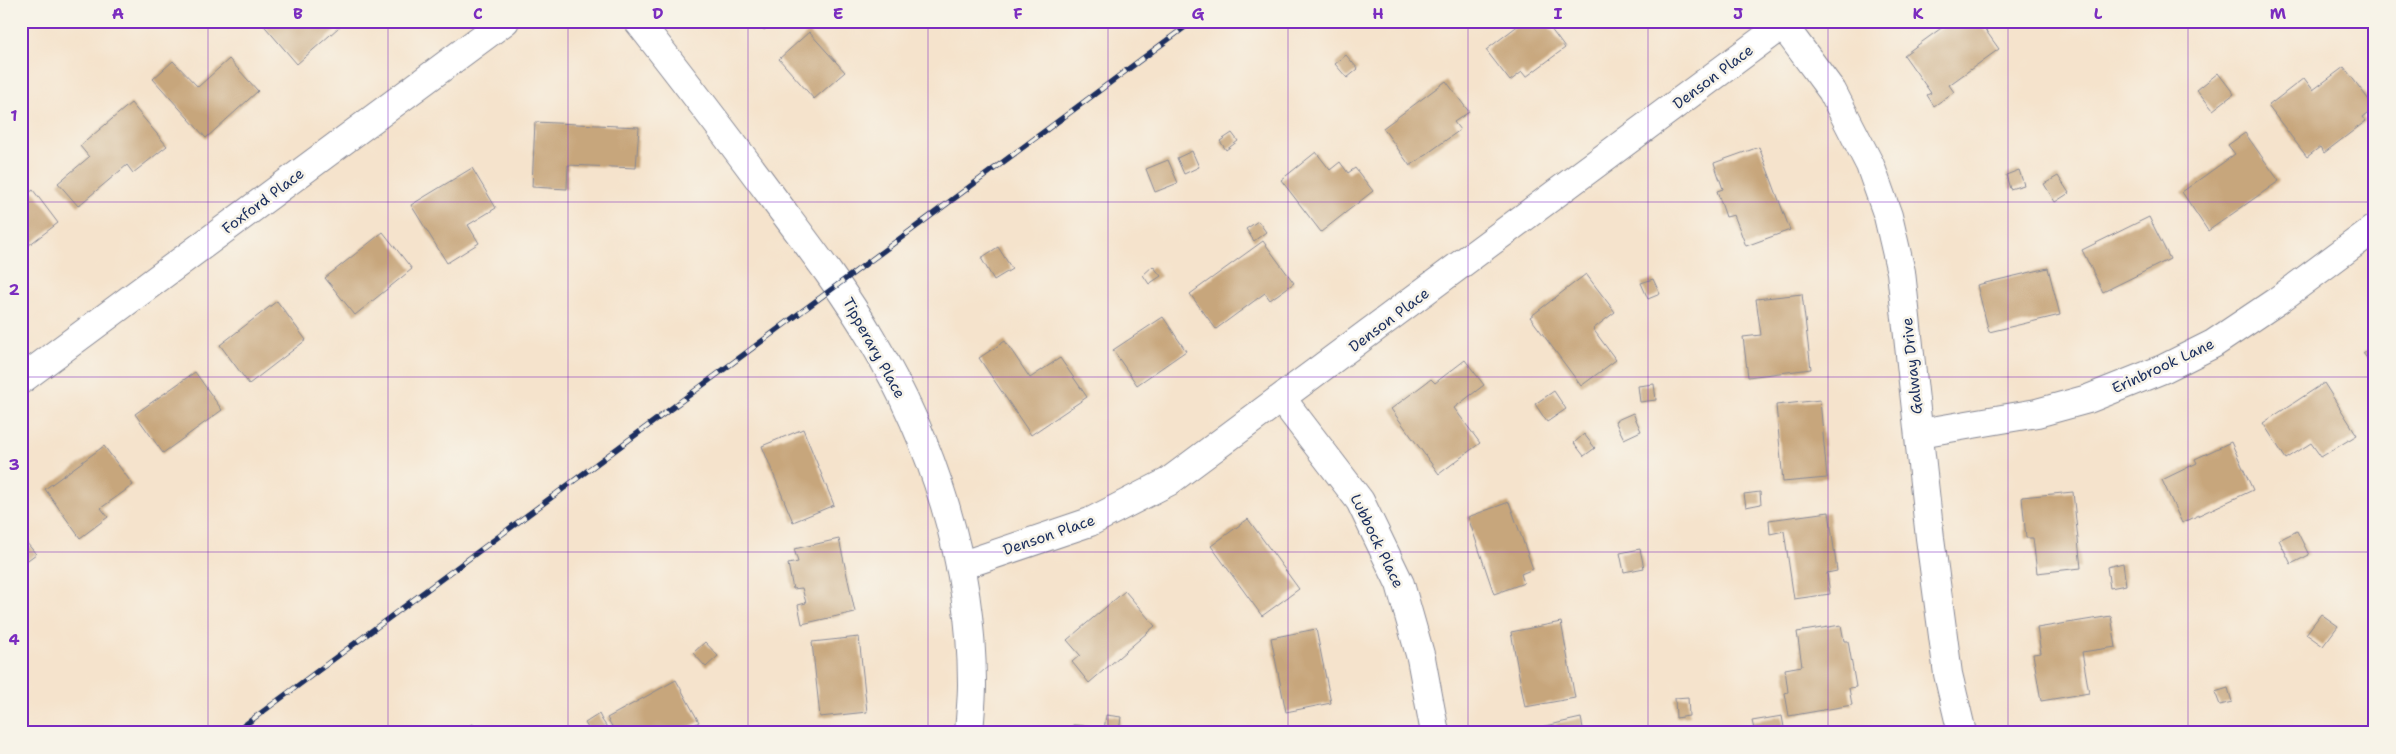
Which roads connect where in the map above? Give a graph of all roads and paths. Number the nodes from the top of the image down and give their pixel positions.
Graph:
1 (505, 21) edge
2 (638, 21) edge
3 (1786, 23) edge
4 (2375, 228) edge
5 (21, 380) edge
6 (1282, 399) junction
7 (1920, 433) junction
8 (960, 566) junction
9 (969, 733) edge
10 (1435, 733) edge
11 (1962, 733) edge

1 - 5 street, Foxford Place
2 - 8 street, Tipperary Place
3 - 6 street, Denson Place
3 - 7 street, Galway Drive
4 - 7 street, Erinbrook Lane
6 - 8 street, Denson Place
6 - 10 street, Lubbock Place
7 - 11 street, Galway Drive
8 - 9 street, Tipperary Place

